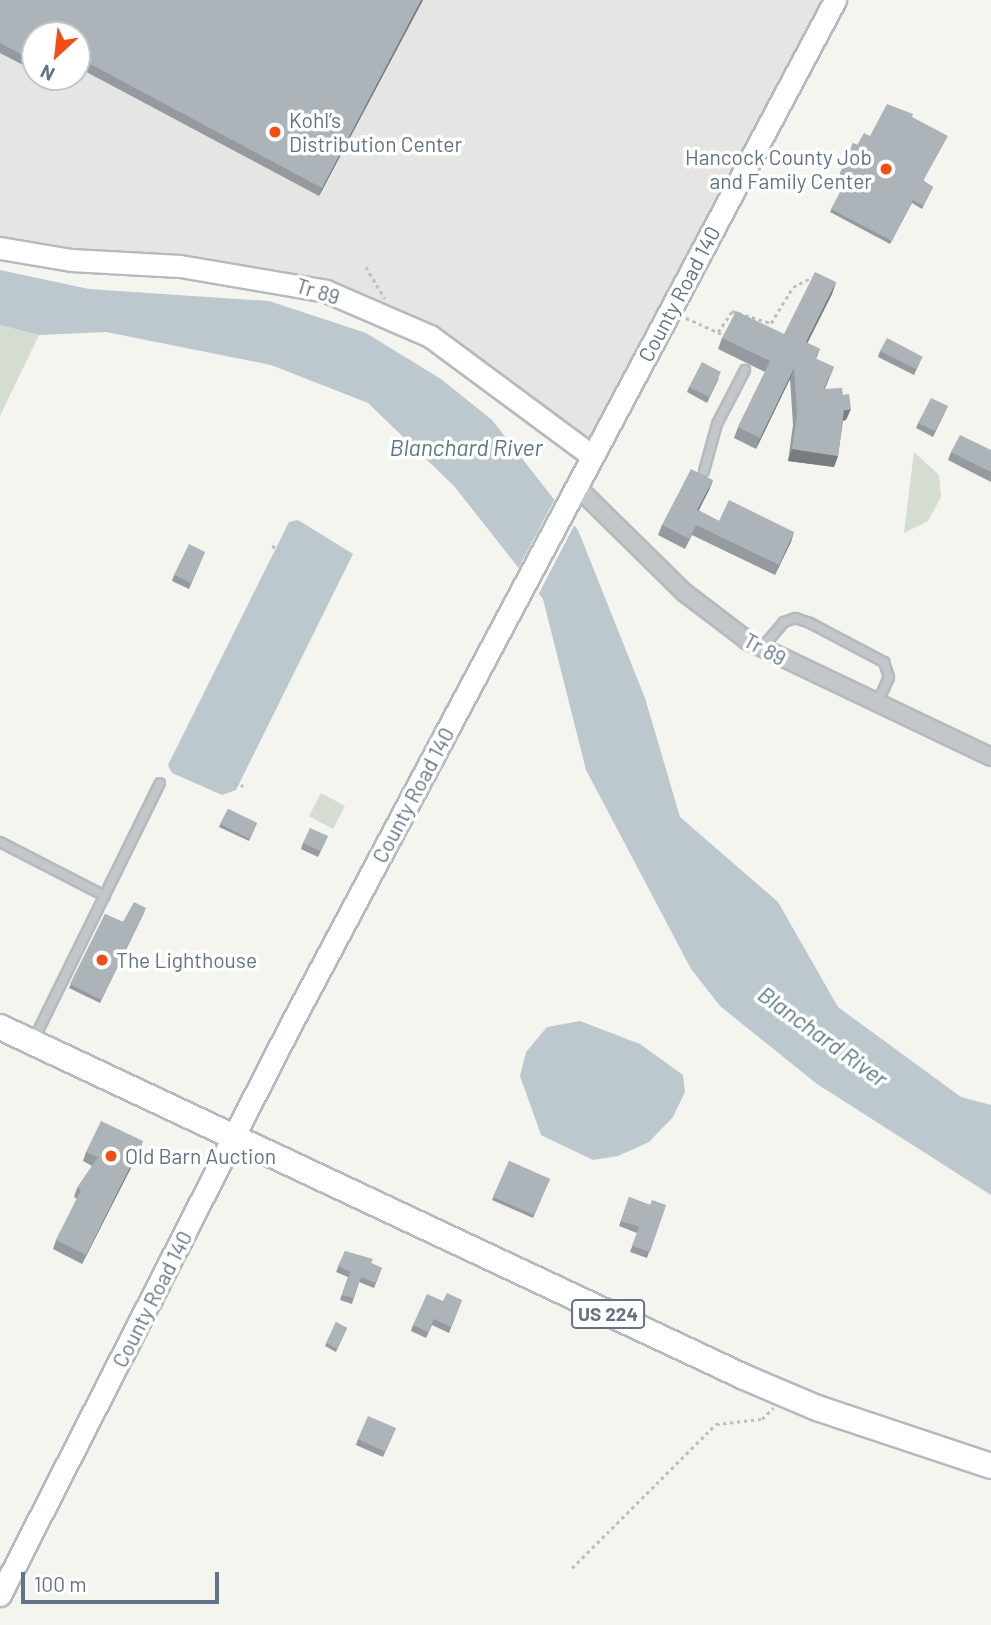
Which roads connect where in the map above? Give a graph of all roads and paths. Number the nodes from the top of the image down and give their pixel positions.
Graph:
1 (835, 0) edge
2 (0, 248) edge
3 (366, 267) dead end
4 (816, 277) edge
5 (670, 311) junction
6 (398, 319) junction
7 (718, 332) junction
8 (725, 335) edge
9 (745, 370) dead end
10 (592, 456) junction
11 (704, 471) dead end
12 (573, 492) junction
13 (272, 546) dead end
14 (281, 550) dead end
15 (762, 648) junction
16 (877, 704) junction
17 (991, 757) edge
18 (160, 783) dead end
19 (234, 783) dead end
20 (244, 786) dead end
21 (0, 842) edge
22 (105, 896) junction
23 (0, 1027) edge
24 (32, 1042) junction
25 (234, 1137) junction
26 (781, 1393) junction
27 (991, 1466) edge
28 (572, 1568) dead end
29 (0, 1595) edge

1 - 5 street, County Road 140
2 - 6 street, Tr 89
3 - 6 path
4 - 7 path
5 - 7 path
5 - 10 street, County Road 140
6 - 10 street, Tr 89
7 - 8 path
9 - 11 lane
10 - 12 street, County Road 140
12 - 15 street, Tr 89
12 - 25 street, County Road 140
13 - 14 path
15 - 16 street, Tr 89
15 - 16 lane
16 - 17 street, Tr 89
18 - 22 lane
19 - 20 path
21 - 22 lane
22 - 24 lane
23 - 24 main road, US 224
24 - 25 main road, US 224
25 - 26 main road, US 224
25 - 29 street, County Road 140
26 - 27 main road, US 224
26 - 28 path

